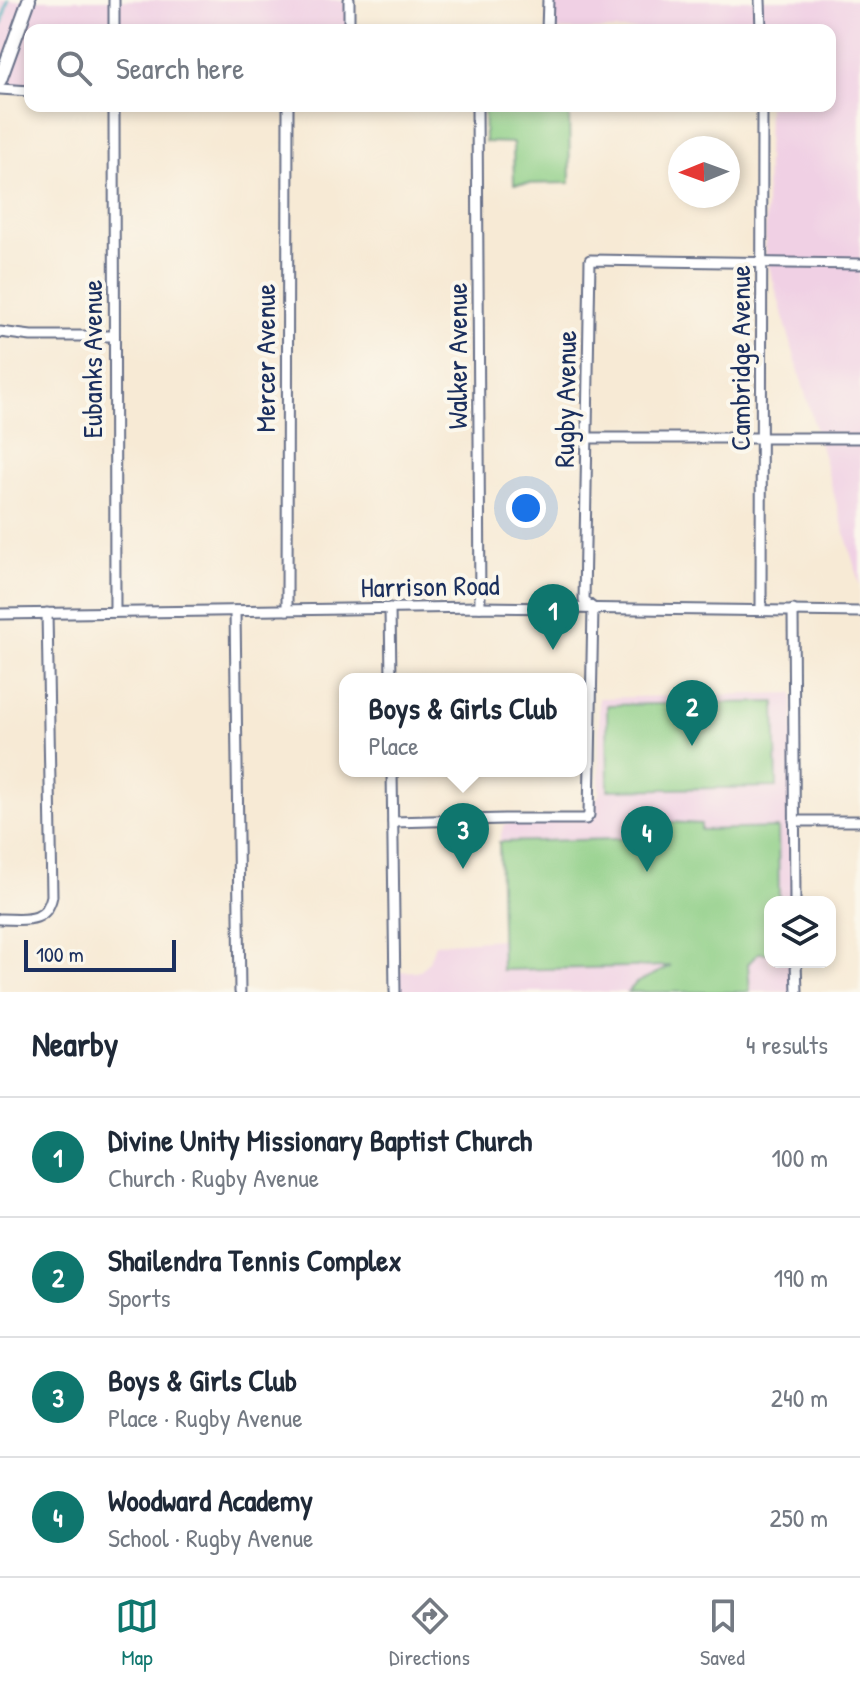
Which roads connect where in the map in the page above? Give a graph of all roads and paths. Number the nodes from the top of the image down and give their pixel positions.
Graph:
1 (29, 0) edge
2 (114, 0) edge
3 (349, 0) edge
4 (548, 0) edge
5 (760, 0) edge
6 (114, 24) edge
7 (349, 24) edge
8 (547, 24) edge
9 (761, 24) edge
10 (0, 80) edge
11 (0, 89) edge
12 (24, 91) edge
13 (114, 112) edge
14 (288, 112) edge
15 (477, 112) edge
16 (762, 112) edge
17 (762, 263) junction
18 (860, 264) edge
19 (0, 332) edge
20 (114, 336) junction
21 (586, 438) junction
22 (761, 438) junction
23 (860, 438) edge
24 (480, 607) junction
25 (390, 608) junction
26 (593, 608) junction
27 (287, 610) junction
28 (761, 610) junction
29 (793, 610) junction
30 (235, 611) junction
31 (115, 612) junction
32 (860, 612) edge
33 (47, 613) junction
34 (0, 614) edge
35 (391, 673) edge
36 (392, 777) edge
37 (794, 821) junction
38 (860, 821) edge
39 (393, 822) junction
40 (795, 896) edge
41 (0, 919) edge
42 (796, 968) edge
43 (240, 992) edge
44 (395, 992) edge
45 (797, 992) edge

1 - 10 street
2 - 6 street
3 - 7 street
4 - 8 street
5 - 9 street
11 - 12 street
13 - 20 street, Eubanks Avenue
14 - 27 street, Mercer Avenue
15 - 24 street, Walker Avenue
16 - 17 street, Cambridge Avenue
17 - 18 street
17 - 21 street, Rugby Avenue
17 - 22 street, Cambridge Avenue
19 - 20 street
20 - 31 street, Eubanks Avenue
21 - 22 street
21 - 26 street, Rugby Avenue
22 - 23 street
22 - 28 street, Cambridge Avenue
24 - 25 street, Harrison Road
24 - 26 street, Harrison Road
25 - 27 street, Harrison Road
25 - 35 street
26 - 28 street, Harrison Road
26 - 39 street, Rugby Avenue
27 - 30 street, Harrison Road
28 - 29 street, Harrison Road
29 - 32 street, Harrison Road
29 - 37 street
30 - 31 street, Harrison Road
30 - 43 street
31 - 33 street, Harrison Road
33 - 34 street, Harrison Road
33 - 41 street
36 - 39 street
37 - 38 street
37 - 40 street
39 - 44 street
42 - 45 street

